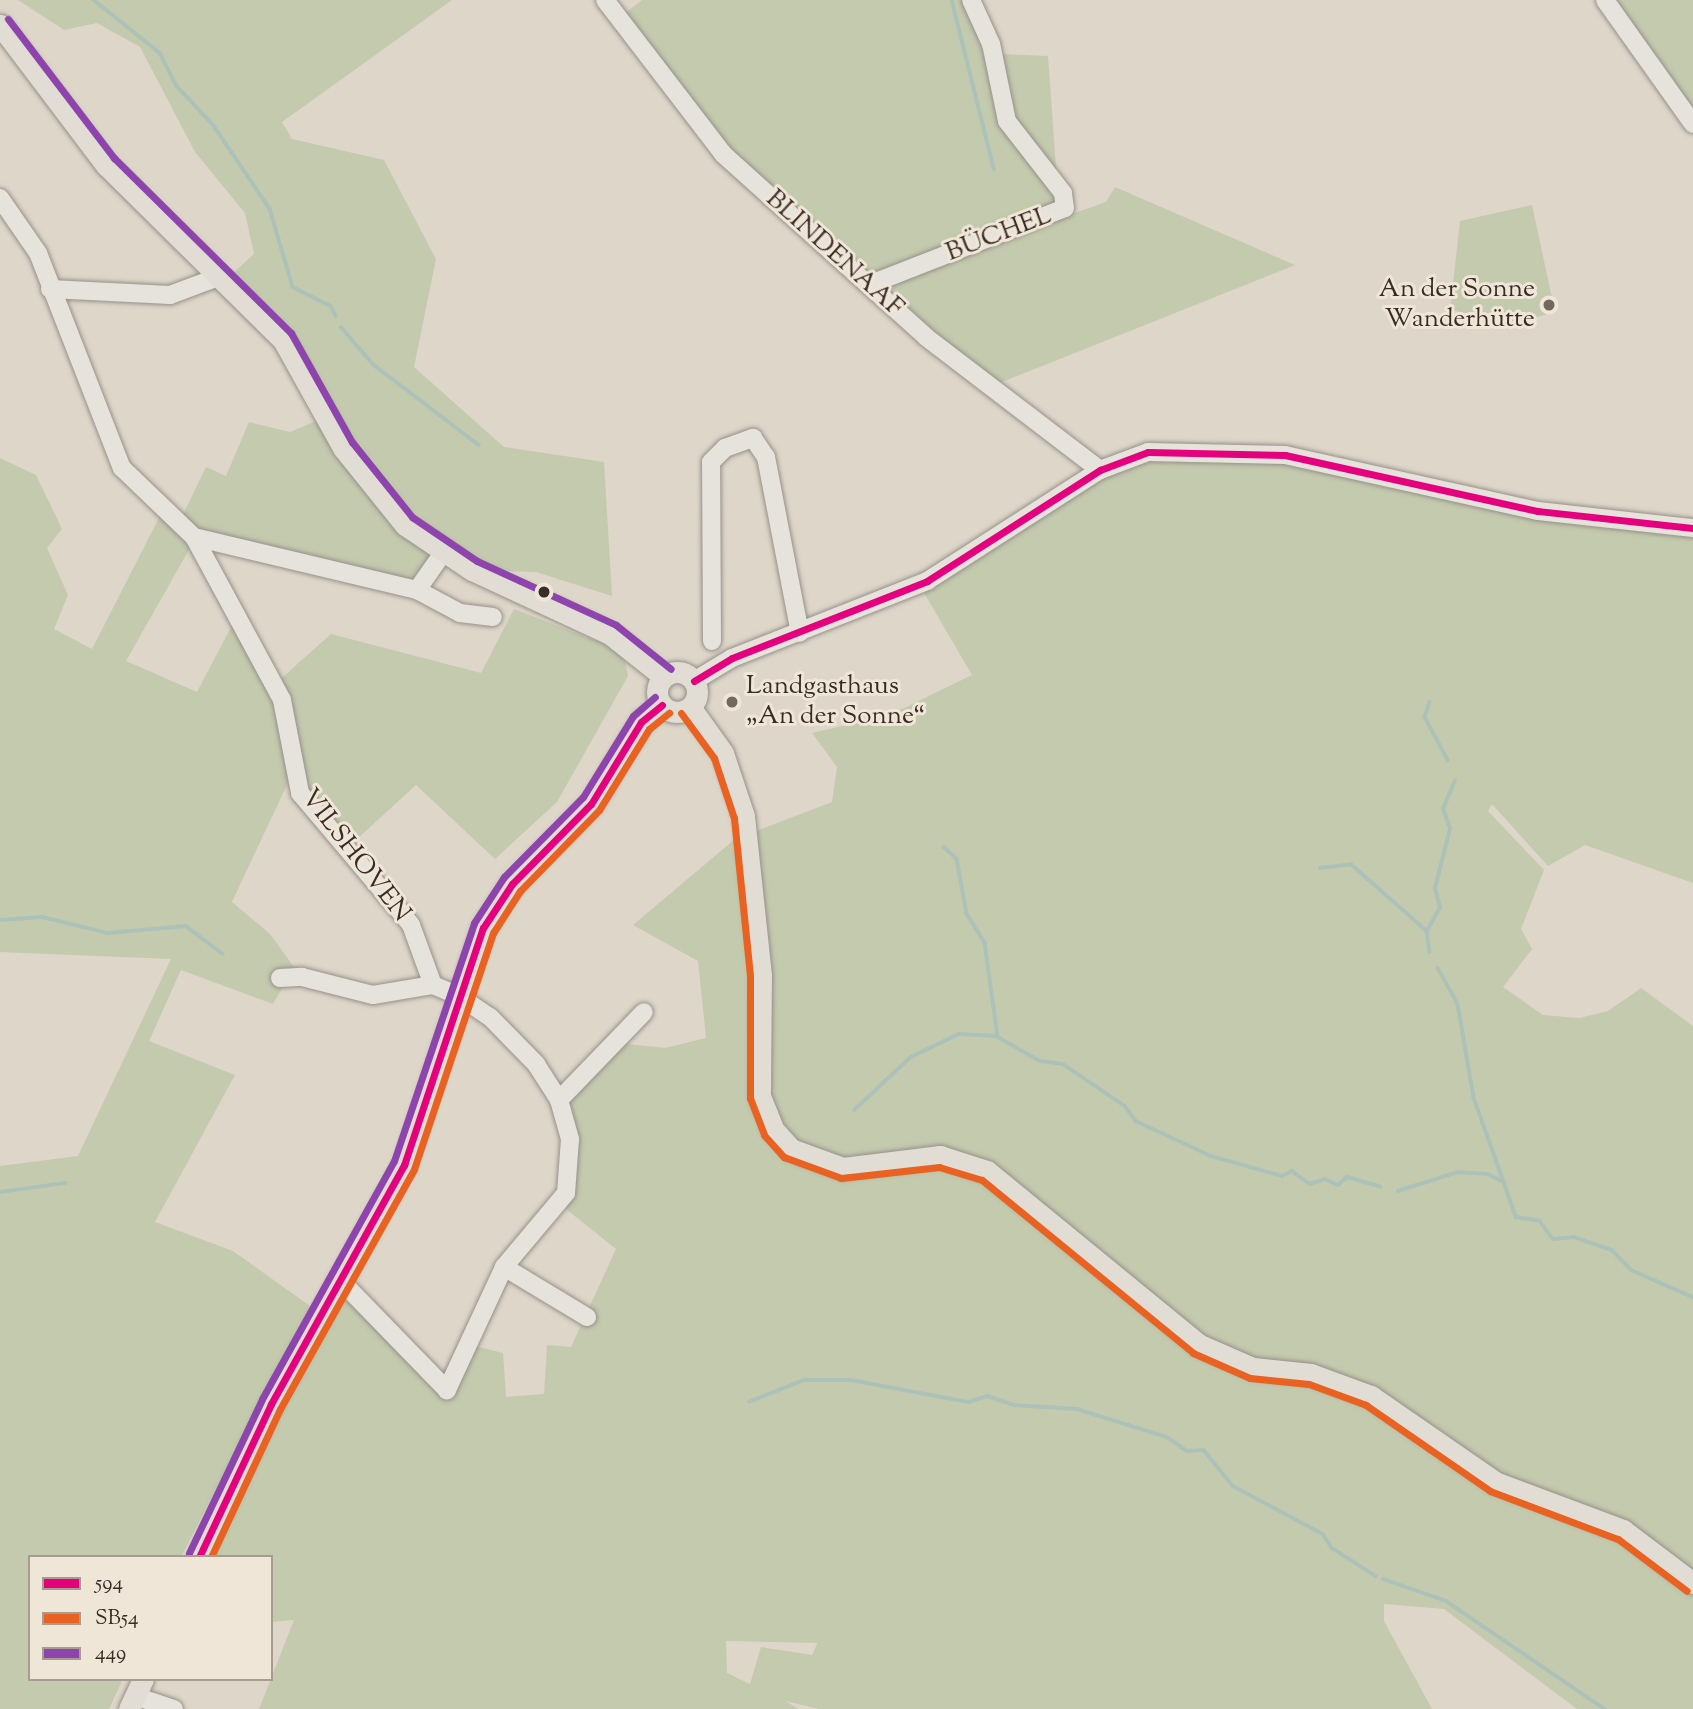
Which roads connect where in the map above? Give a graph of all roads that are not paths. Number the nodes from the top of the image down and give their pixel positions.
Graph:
1 (605, 0) edge
2 (971, 0) edge
3 (1605, 0) edge
4 (0, 25) edge
5 (1693, 124) edge
6 (0, 198) edge
7 (221, 276) junction
8 (871, 284) junction
9 (50, 289) junction
10 (1100, 470) junction
11 (1693, 528) edge
12 (194, 537) junction
13 (443, 553) junction
14 (418, 590) junction
15 (493, 617) dead end
16 (800, 633) junction
17 (712, 641) dead end
18 (663, 677) junction
19 (694, 681) junction
20 (662, 705) junction
21 (691, 707) junction
22 (280, 978) dead end
23 (433, 985) junction
24 (457, 995) junction
25 (644, 1012) dead end
26 (559, 1100) junction
27 (504, 1267) junction
28 (341, 1281) junction
29 (587, 1317) dead end
30 (200, 1555) edge
31 (1693, 1583) edge
32 (136, 1695) edge
33 (174, 1709) edge

1 - 8 street, BLINDENAAF
2 - 8 street, BÜCHEL
3 - 5 street
4 - 7 main road
6 - 9 street, VILSHOVEN
7 - 9 street
7 - 13 main road
8 - 10 street, BLINDENAAF
9 - 12 street, VILSHOVEN
10 - 11 street
10 - 16 street
12 - 14 street
12 - 23 street, VILSHOVEN
13 - 14 street
13 - 18 main road
14 - 15 street
16 - 17 street
16 - 19 street
18 - 19 main road
18 - 20 main road
19 - 21 main road
20 - 21 main road
20 - 24 main road
21 - 31 main road
22 - 23 street
23 - 24 street
24 - 26 street
24 - 28 main road
25 - 26 street
26 - 27 street
27 - 28 street
27 - 29 street
28 - 30 main road
32 - 33 street

